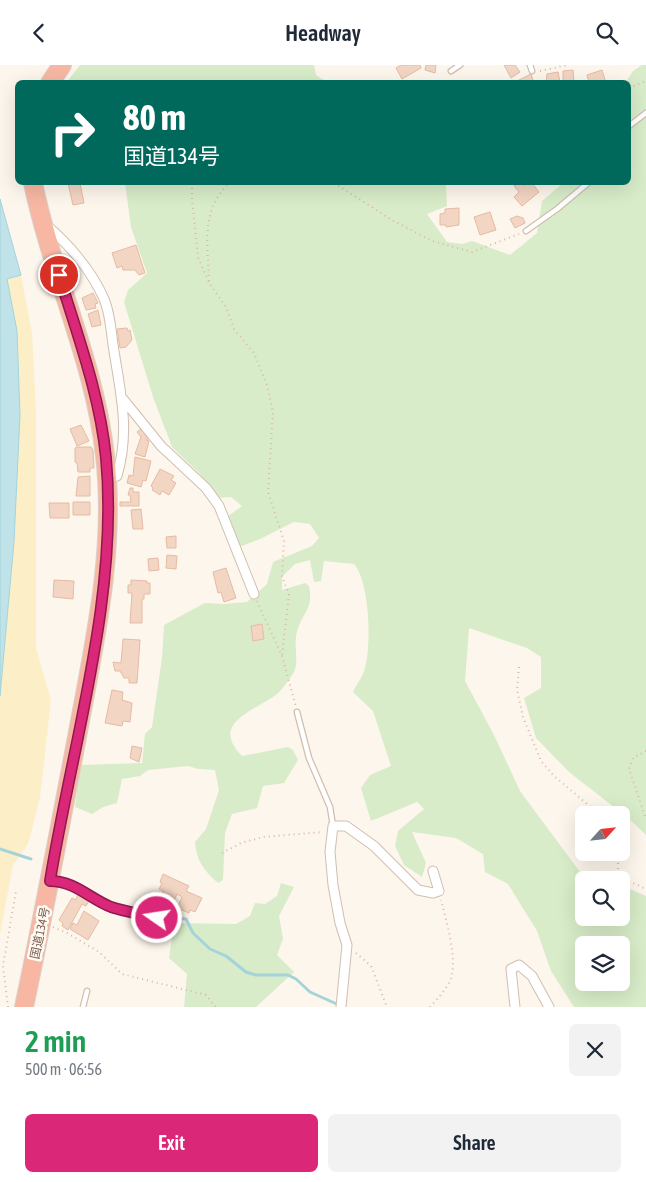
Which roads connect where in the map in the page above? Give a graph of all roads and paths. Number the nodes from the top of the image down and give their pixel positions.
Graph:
1 (62, 65) edge
2 (460, 65) edge
3 (530, 65) edge
4 (568, 65) edge
5 (451, 71) dead end
6 (532, 71) joint
7 (52, 80) edge
8 (646, 81) edge
9 (631, 87) edge
10 (646, 113) edge
11 (631, 124) edge
12 (34, 185) edge
13 (192, 185) edge
14 (227, 185) edge
15 (337, 185) edge
16 (586, 185) edge
17 (43, 223) junction
18 (526, 231) joint
19 (208, 283) junction
20 (123, 399) junction
21 (107, 478) junction
22 (254, 594) joint
23 (282, 656) junction
24 (519, 667) dead end
25 (297, 712) joint
26 (646, 751) edge
27 (589, 806) edge
28 (646, 819) edge
29 (332, 829) junction
30 (222, 853) dead end
31 (618, 861) edge
32 (433, 871) dead end
33 (50, 881) junction
34 (646, 889) edge
35 (16, 891) dead end
36 (438, 891) junction
37 (157, 918) dead end
38 (42, 923) junction
39 (346, 945) junction
40 (87, 991) dead end
41 (8, 1007) edge
42 (24, 1007) edge
43 (83, 1007) edge
44 (216, 1007) edge
45 (341, 1007) edge
46 (387, 1007) edge
47 (430, 1007) edge
48 (515, 1007) edge
49 (549, 1007) edge

1 - 7 highway
2 - 5 lane
3 - 6 lane
4 - 6 path
8 - 9 path
10 - 11 lane
12 - 17 highway, 国道134号
13 - 19 path
14 - 19 path
15 - 18 path
16 - 18 lane
17 - 20 street
17 - 21 highway, 国道134号
19 - 23 path
20 - 21 street
20 - 22 street
21 - 33 highway, 国道134号
22 - 23 path
23 - 25 path
24 - 27 path
25 - 29 lane
26 - 28 path
29 - 30 path
29 - 36 street
29 - 39 street
31 - 34 path
32 - 36 street
33 - 37 lane
33 - 38 highway, 国道134号
35 - 41 path
36 - 47 path
38 - 42 highway, 国道134号
38 - 44 path
39 - 45 street
39 - 46 path
40 - 43 lane
48 - 49 street

